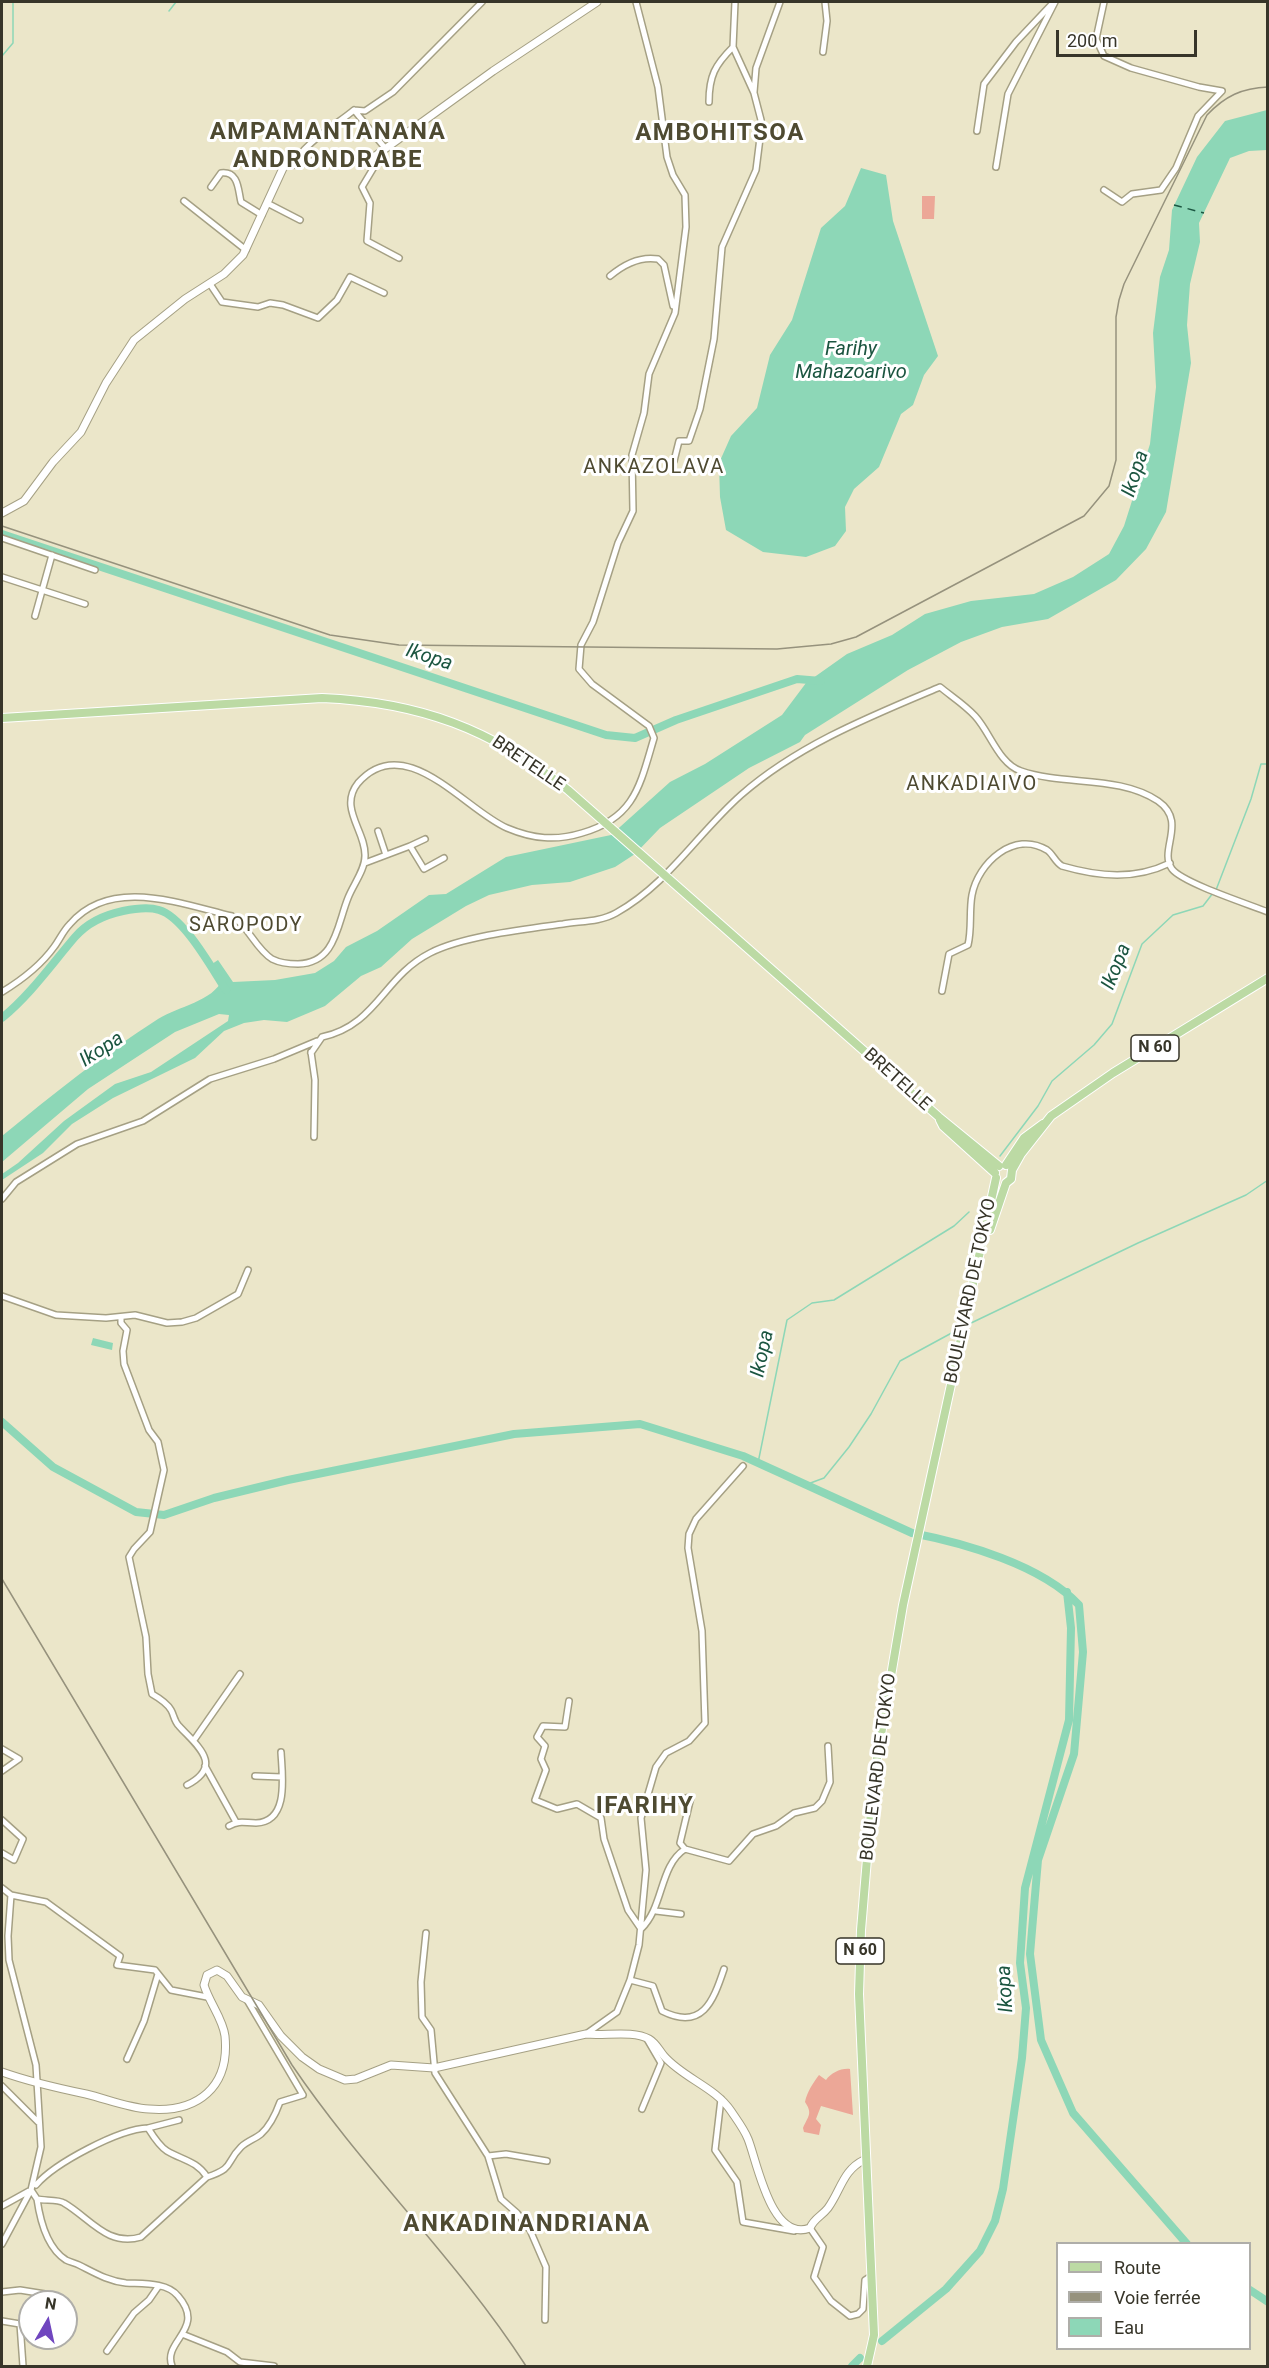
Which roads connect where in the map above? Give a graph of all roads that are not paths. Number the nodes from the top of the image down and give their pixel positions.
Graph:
1 (482, 2) edge
2 (597, 2) edge
3 (636, 2) edge
4 (735, 2) edge
5 (780, 2) edge
6 (825, 2) edge
7 (1054, 2) edge
8 (1104, 2) edge
9 (733, 47) junction
10 (823, 52) dead end
11 (754, 93) junction
12 (709, 102) dead end
13 (354, 110) junction
14 (977, 130) dead end
15 (385, 148) junction
16 (371, 159) junction
17 (295, 165) junction
18 (996, 167) dead end
19 (211, 187) dead end
20 (1104, 190) dead end
21 (184, 201) dead end
22 (267, 203) junction
23 (262, 215) junction
24 (300, 220) dead end
25 (246, 250) junction
26 (399, 258) dead end
27 (610, 276) dead end
28 (210, 284) junction
29 (384, 293) dead end
30 (675, 313) junction
31 (674, 461) dead end
32 (2, 512) edge
33 (2, 540) edge
34 (52, 555) junction
35 (95, 570) dead end
36 (2, 577) edge
37 (42, 590) junction
38 (85, 604) dead end
39 (35, 616) dead end
40 (2, 718) edge
41 (608, 824) junction
42 (378, 831) dead end
43 (425, 839) dead end
44 (410, 846) junction
45 (386, 855) junction
46 (444, 858) dead end
47 (365, 863) junction
48 (1170, 863) junction
49 (663, 872) junction
50 (1268, 912) edge
51 (1268, 978) edge
52 (942, 991) dead end
53 (2, 992) edge
54 (311, 1053) junction
55 (314, 1137) dead end
56 (1001, 1170) junction
57 (1006, 1183) junction
58 (2, 1199) edge
59 (982, 1246) junction
60 (248, 1269) dead end
61 (2, 1296) edge
62 (121, 1317) junction
63 (743, 1466) dead end
64 (240, 1674) dead end
65 (569, 1701) dead end
66 (194, 1740) junction
67 (828, 1746) dead end
68 (2, 1749) edge
69 (282, 1752) dead end
70 (205, 1766) junction
71 (2, 1771) edge
72 (255, 1776) dead end
73 (282, 1777) junction
74 (187, 1785) dead end
75 (644, 1807) junction
76 (2, 1820) edge
77 (236, 1822) junction
78 (229, 1826) dead end
79 (686, 1849) junction
80 (2, 1853) edge
81 (2, 1888) edge
82 (11, 1895) junction
83 (656, 1911) junction
84 (681, 1914) dead end
85 (641, 1929) junction
86 (426, 1933) dead end
87 (5, 1935) edge
88 (724, 1969) dead end
89 (158, 1972) junction
90 (630, 1980) junction
91 (207, 1997) junction
92 (248, 2000) junction
93 (586, 2034) junction
94 (646, 2037) junction
95 (127, 2059) dead end
96 (434, 2068) junction
97 (2, 2072) edge
98 (35, 2085) junction
99 (2, 2086) edge
100 (721, 2099) junction
101 (642, 2109) dead end
102 (179, 2120) dead end
103 (38, 2122) junction
104 (148, 2128) junction
105 (488, 2156) junction
106 (864, 2160) junction
107 (548, 2161) dead end
108 (207, 2178) junction
109 (32, 2190) junction
110 (37, 2199) junction
111 (2, 2206) edge
112 (806, 2229) junction
113 (2, 2244) edge
114 (872, 2276) junction
115 (158, 2287) junction
116 (18, 2290) edge
117 (2, 2292) edge
118 (545, 2320) dead end
119 (2, 2321) edge
120 (18, 2324) edge
121 (182, 2334) junction
122 (22, 2350) edge
123 (107, 2351) dead end
124 (23, 2367) edge
125 (172, 2367) edge
126 (274, 2367) edge
127 (867, 2367) edge

1 - 13 street
2 - 15 street
3 - 30 street
4 - 9 street
5 - 11 street
6 - 10 street
7 - 14 street
7 - 18 street
8 - 20 street
9 - 11 street
9 - 12 street
11 - 31 street
13 - 15 street
13 - 17 street
15 - 16 street
16 - 17 street
16 - 26 street
17 - 22 street
19 - 23 street
21 - 25 street
22 - 23 street
22 - 24 street
23 - 25 street
25 - 28 street
27 - 30 street
28 - 29 street
28 - 32 street
30 - 41 street
33 - 34 street
34 - 35 street
34 - 37 street
36 - 37 street
37 - 38 street
37 - 39 street
40 - 41 main road, BRETELLE
41 - 47 street
41 - 49 main road, BRETELLE
42 - 45 street
43 - 44 street
44 - 45 street
44 - 46 street
45 - 47 street
47 - 53 street
48 - 49 street
48 - 50 street
48 - 52 street
49 - 54 street
49 - 56 main road, BRETELLE
51 - 56 main road, BOULEVARD DE TOKYO / N 60
54 - 55 street
54 - 58 street
56 - 57 main road, BRETELLE
56 - 57 main road
56 - 59 main road, BOULEVARD DE TOKYO
57 - 59 main road
59 - 106 main road, BOULEVARD DE TOKYO / N 60
60 - 62 street
61 - 62 street
62 - 66 street
63 - 75 street
64 - 66 street
65 - 85 street
66 - 70 street
67 - 79 street
68 - 71 street
69 - 73 street
70 - 74 street
70 - 77 street
72 - 73 street
73 - 77 street
75 - 79 street
75 - 85 street
76 - 80 street
77 - 78 street
79 - 83 street
81 - 82 street
82 - 87 street
82 - 89 street
83 - 84 street
83 - 85 street
85 - 90 street
86 - 96 street
87 - 98 street
88 - 90 street
89 - 91 street
89 - 95 street
90 - 93 street
91 - 92 street
91 - 98 street
92 - 96 street
92 - 108 street
93 - 94 street
93 - 96 street
94 - 100 street
94 - 101 street
96 - 105 street
97 - 98 street
98 - 103 street
99 - 103 street
100 - 112 street
100 - 112 street
102 - 104 street
103 - 109 street
104 - 108 street
104 - 109 street
105 - 107 street
105 - 118 street
106 - 112 street
106 - 114 main road, BOULEVARD DE TOKYO / N 60
108 - 110 street
109 - 110 street
109 - 111 street
109 - 113 street
110 - 115 street
112 - 114 street
114 - 127 main road, BOULEVARD DE TOKYO / N 60
115 - 121 street
115 - 123 street
116 - 117 street
119 - 120 street
121 - 125 street
121 - 126 street
122 - 124 street

